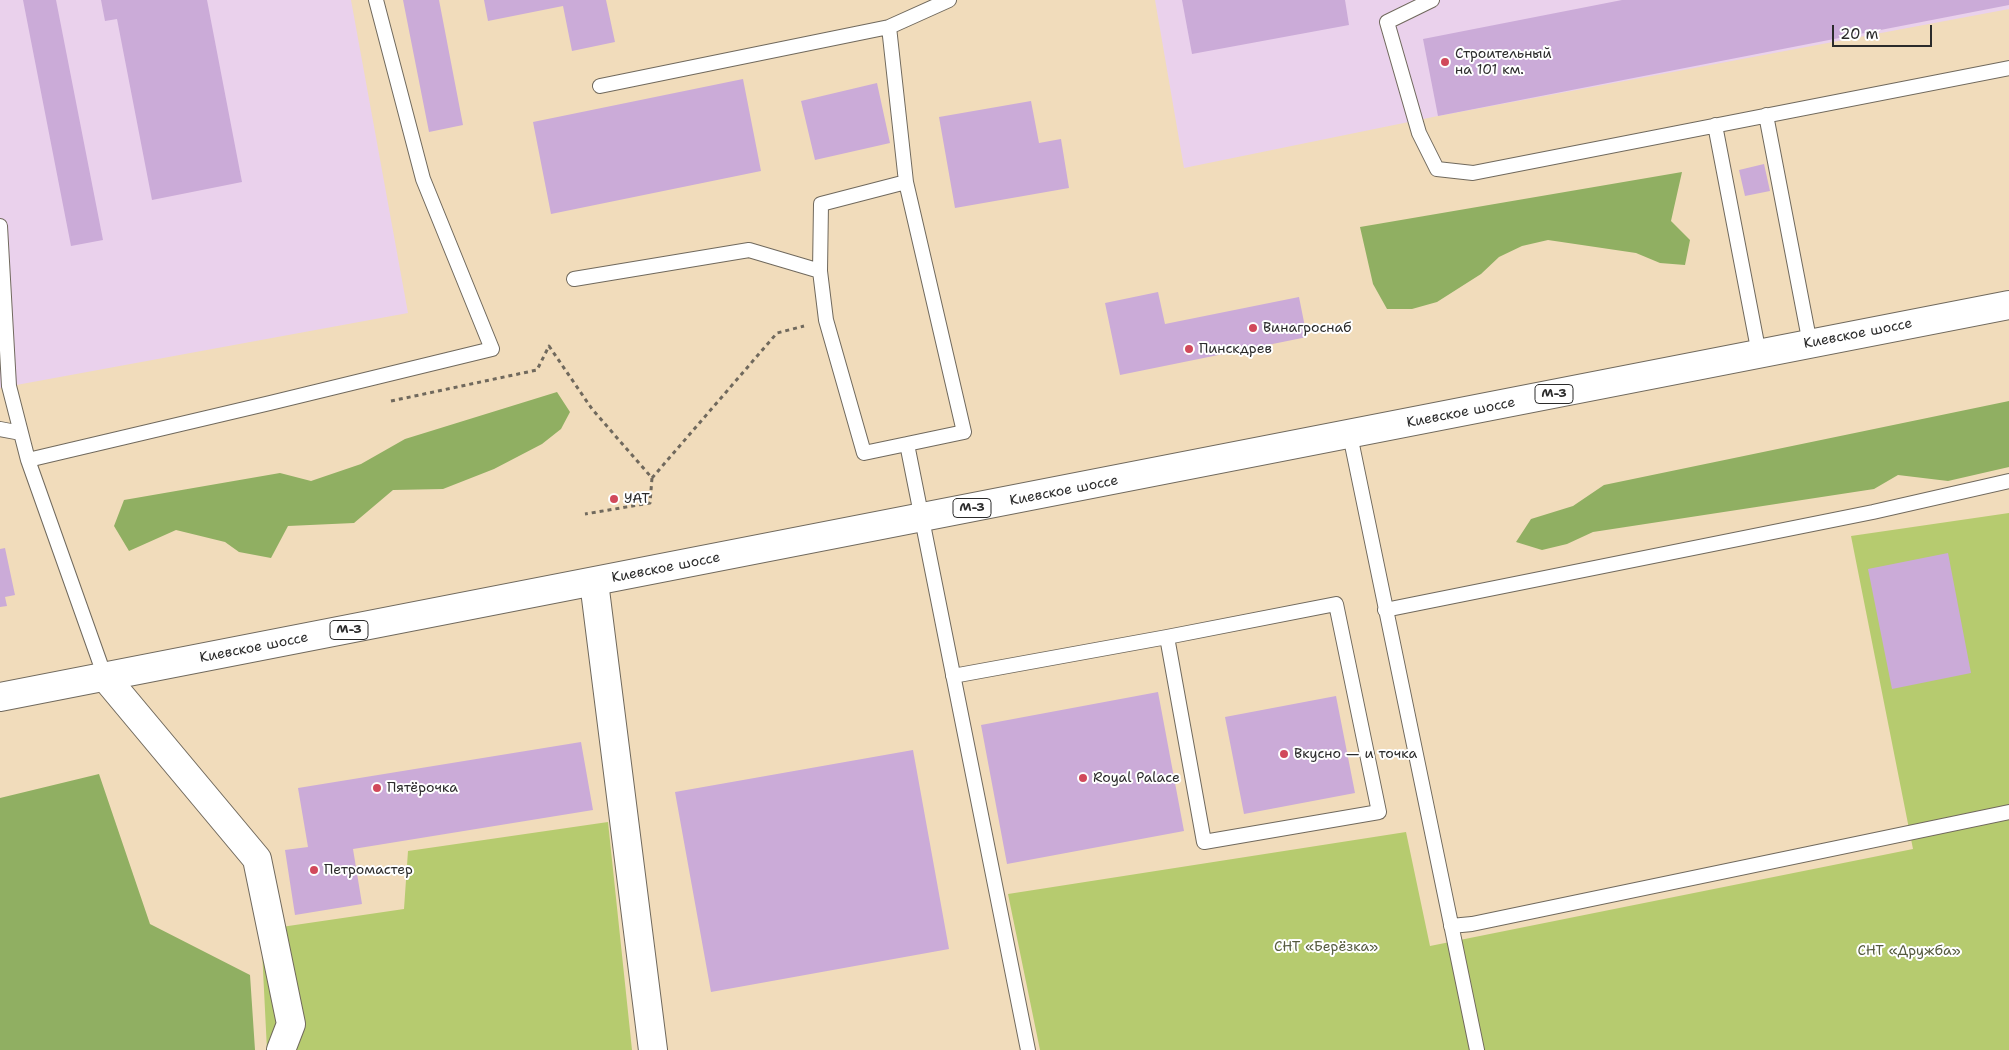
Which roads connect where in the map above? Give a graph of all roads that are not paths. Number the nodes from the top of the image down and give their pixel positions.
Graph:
1 (376, 0) edge
2 (949, 0) edge
3 (1432, 0) edge
4 (889, 27) junction
5 (2009, 68) edge
6 (600, 86) dead end
7 (1766, 115) junction
8 (1715, 125) junction
9 (906, 182) junction
10 (0, 226) edge
11 (820, 271) junction
12 (574, 279) dead end
13 (2009, 304) edge
14 (1810, 344) junction
15 (1759, 354) junction
16 (0, 430) edge
17 (21, 433) junction
18 (1350, 435) junction
19 (907, 444) junction
20 (28, 460) junction
21 (2009, 481) edge
22 (922, 518) junction
23 (594, 582) junction
24 (1385, 610) junction
25 (1167, 637) junction
26 (953, 676) junction
27 (105, 677) junction
28 (0, 697) edge
29 (2009, 812) edge
30 (1451, 926) junction
31 (293, 1037) edge
32 (281, 1050) edge
33 (653, 1050) edge
34 (1028, 1050) edge
35 (1477, 1050) edge

1 - 20 lane
2 - 4 lane
3 - 8 lane
4 - 6 lane
4 - 9 lane
5 - 7 lane
7 - 8 lane
7 - 14 lane
8 - 15 lane
9 - 11 lane
9 - 19 lane
10 - 17 lane
11 - 12 lane
11 - 19 lane
13 - 14 main road, Киевское шоссе / М-3
14 - 15 main road, Киевское шоссе / М-3
15 - 18 main road, Киевское шоссе / М-3
16 - 17 lane
17 - 20 lane
18 - 22 main road, Киевское шоссе / М-3
18 - 24 lane
19 - 22 lane
20 - 27 lane
21 - 24 lane
22 - 23 main road, Киевское шоссе / М-3
22 - 26 lane
23 - 27 main road, Киевское шоссе / М-3
23 - 33 main road
24 - 30 lane
25 - 25 lane
25 - 26 lane
26 - 34 lane
27 - 28 main road, Киевское шоссе / М-3
27 - 31 main road
29 - 30 lane
30 - 35 lane
31 - 32 main road

